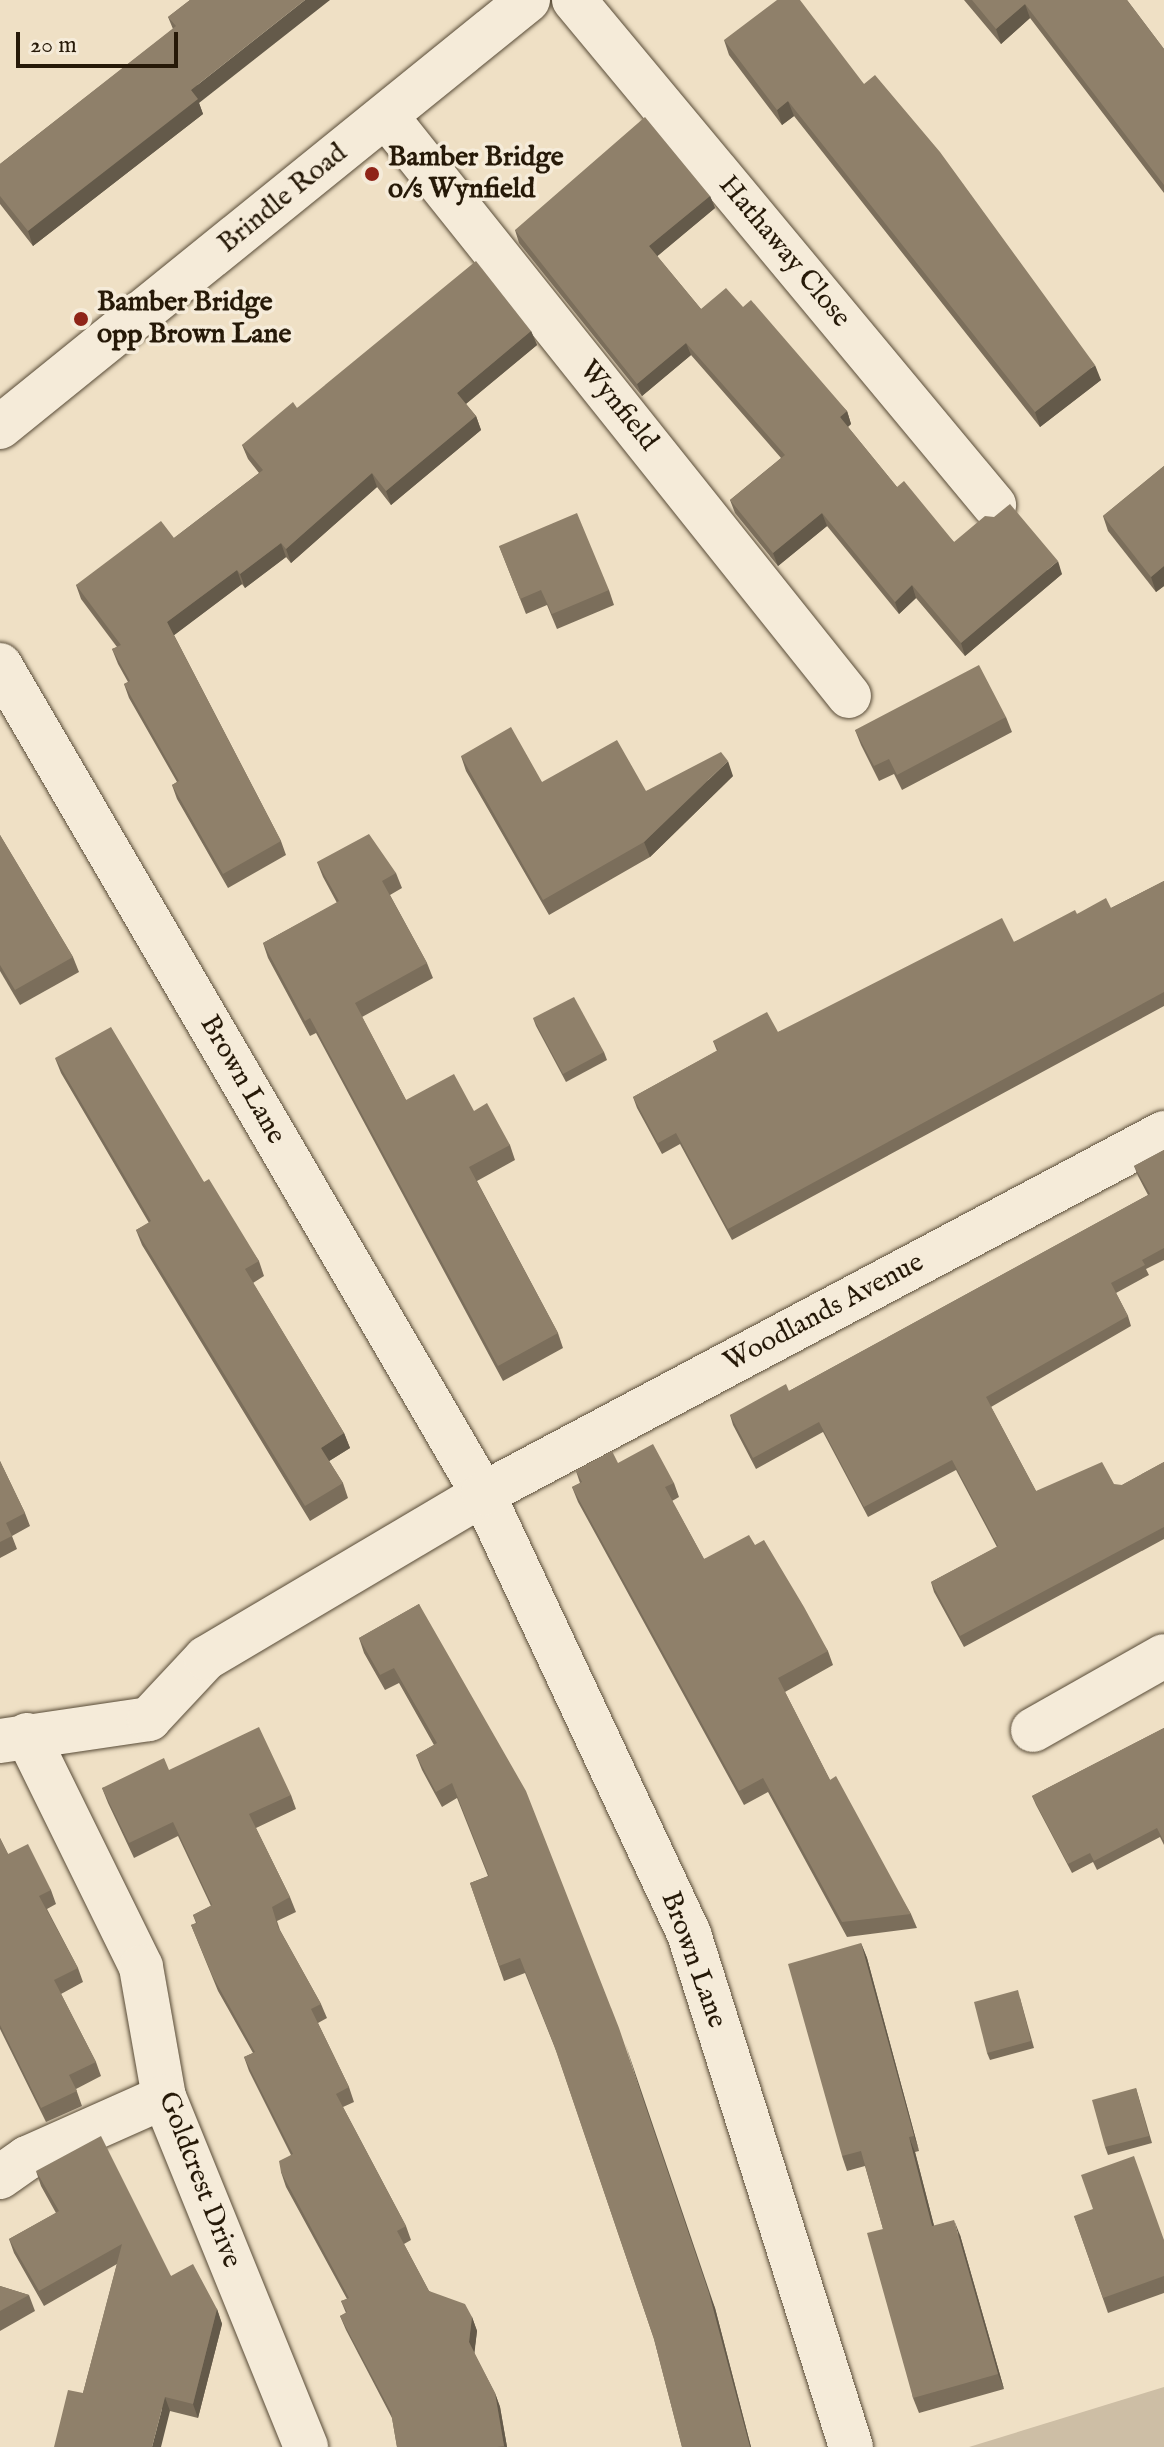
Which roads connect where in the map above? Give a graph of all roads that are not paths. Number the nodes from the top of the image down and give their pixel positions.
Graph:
1 (528, 0) edge
2 (574, 0) edge
3 (386, 116) junction
4 (0, 427) edge
5 (994, 505) dead end
6 (0, 665) edge
7 (849, 696) dead end
8 (1164, 1133) edge
9 (483, 1494) junction
10 (1164, 1656) edge
11 (1033, 1730) dead end
12 (14, 1738) edge
13 (164, 2097) junction
14 (0, 2177) edge
15 (306, 2447) edge
16 (851, 2447) edge

1 - 3 street, Brindle Road
2 - 5 street, Hathaway Close
3 - 4 street, Brindle Road
3 - 7 street, Wynfield
6 - 9 street, Brown Lane
8 - 9 street, Woodlands Avenue
9 - 12 street
9 - 16 street, Brown Lane
10 - 11 street
12 - 13 street, Goldcrest Drive
13 - 14 street
13 - 15 street, Goldcrest Drive

